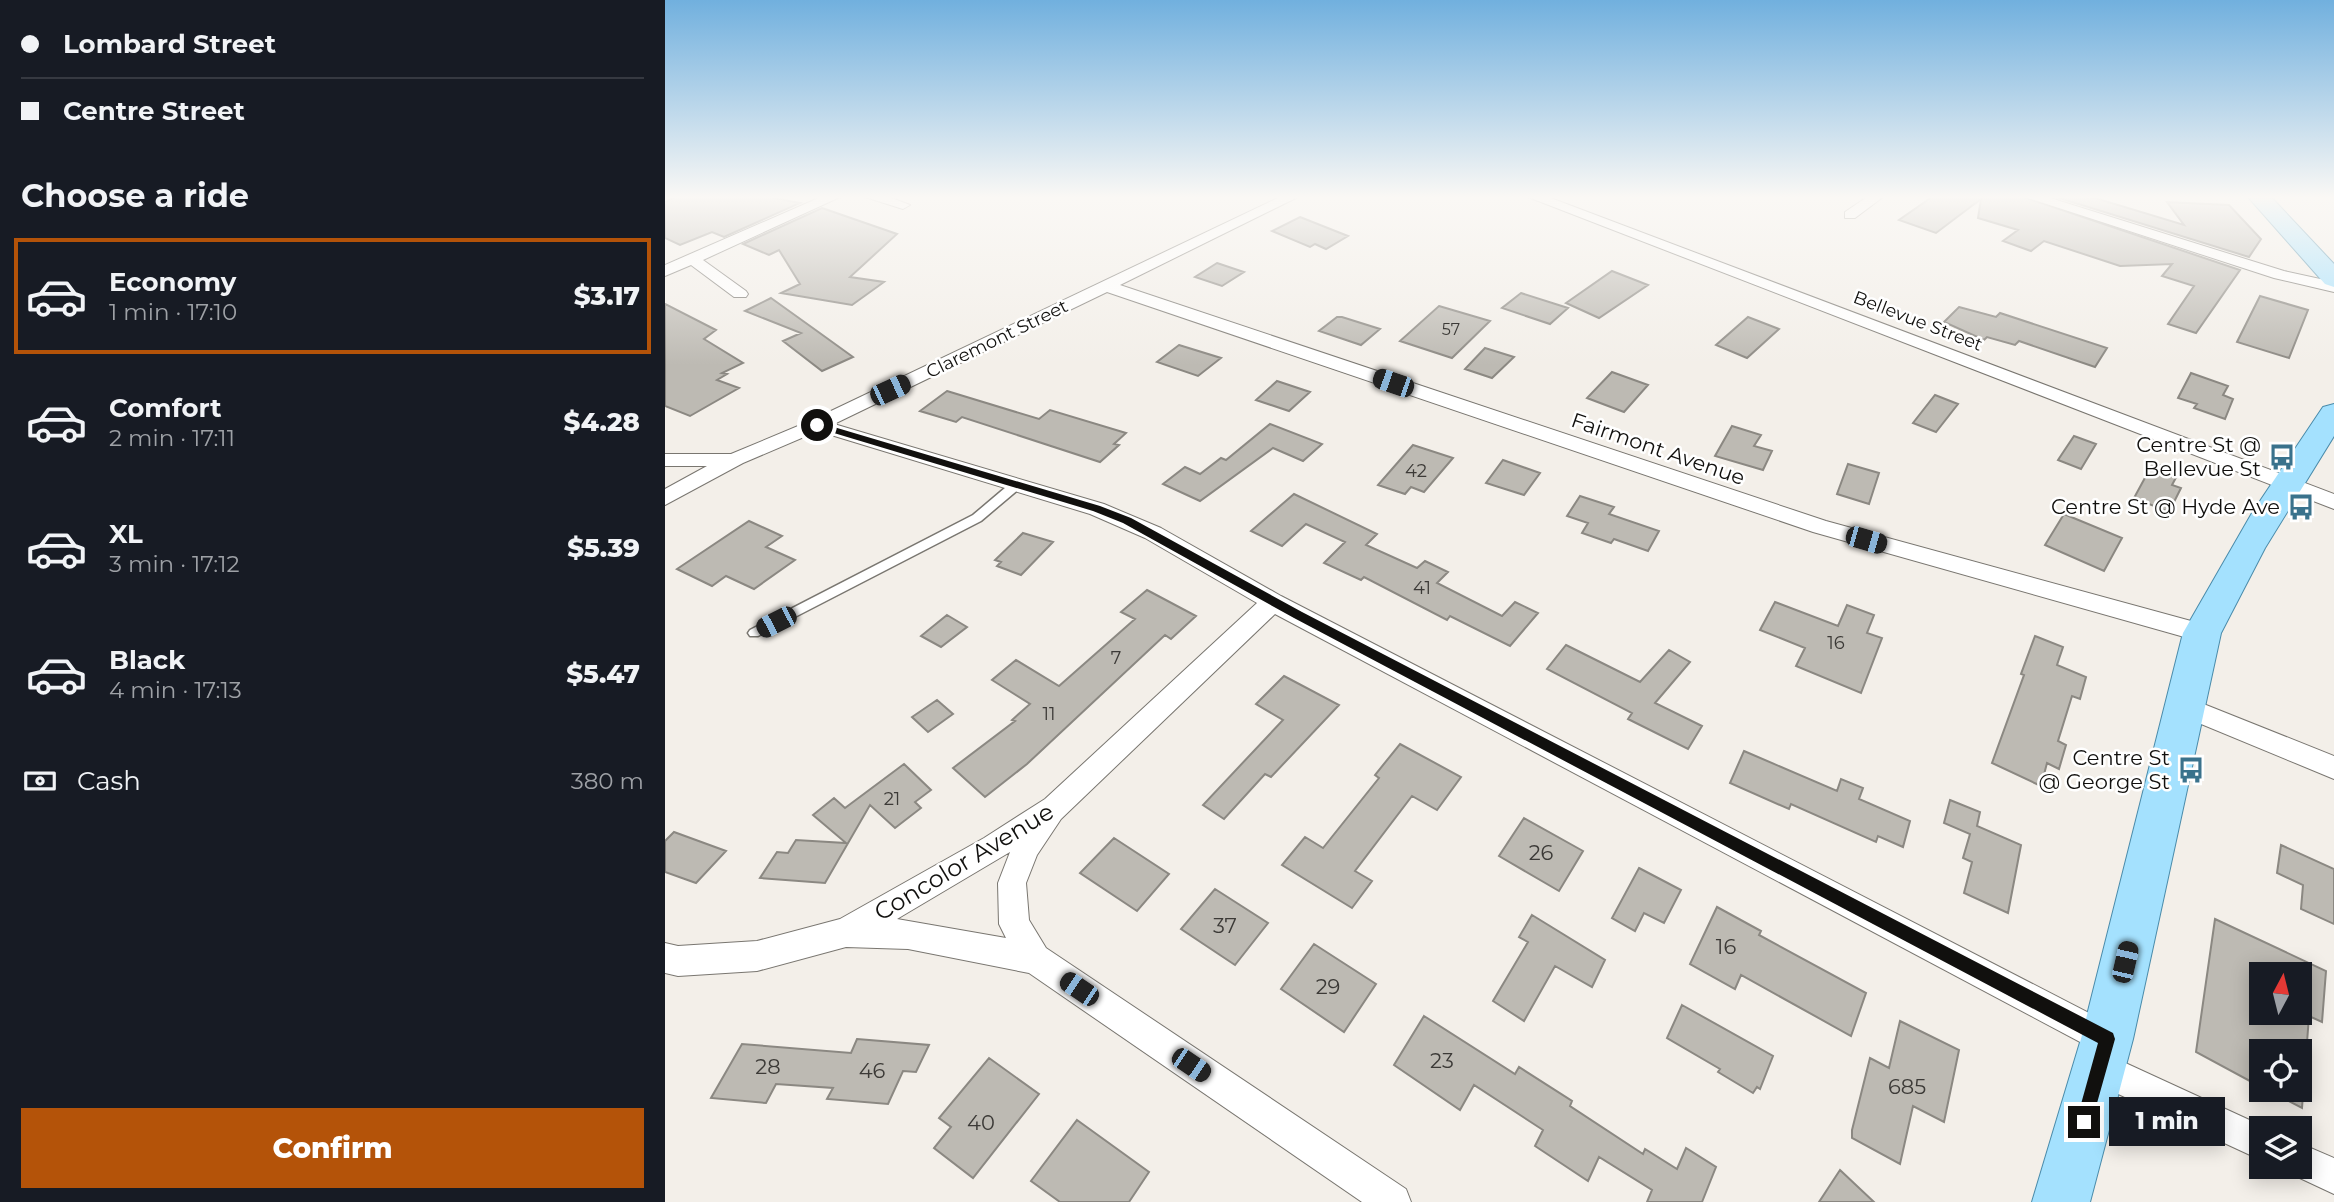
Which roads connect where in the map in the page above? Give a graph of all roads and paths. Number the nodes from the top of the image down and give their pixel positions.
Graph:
1 (707, 253) edge
2 (1174, 253) edge
3 (1681, 253) edge
4 (2210, 253) edge
5 (2310, 253) edge
6 (692, 260) junction
7 (665, 271) edge
8 (2334, 279) edge
9 (1106, 286) junction
10 (2334, 287) edge
11 (740, 294) dead end
12 (2334, 413) edge
13 (817, 425) junction
14 (736, 459) junction
15 (665, 460) edge
16 (1016, 485) junction
17 (2286, 485) junction
18 (665, 498) edge
19 (2334, 502) edge
20 (1273, 602) junction
21 (754, 633) dead end
22 (2202, 633) junction
23 (2186, 707) junction
24 (2334, 768) edge
25 (1055, 808) junction
26 (846, 932) junction
27 (665, 958) edge
28 (1035, 959) junction
29 (2103, 1053) junction
30 (2249, 1136) edge
31 (2312, 1166) edge
32 (2334, 1176) edge
33 (1393, 1202) edge
34 (2061, 1202) edge

1 - 6 street
2 - 9 street, Claremont Street
3 - 17 street, Bellevue Street
4 - 10 street
5 - 8 main road
6 - 7 street
6 - 11 street
9 - 13 street, Claremont Street
9 - 22 street, Fairmont Avenue
12 - 17 main road
13 - 14 street, Claremont Street
13 - 16 street
14 - 15 street
14 - 18 street, Claremont Street
16 - 20 street
16 - 21 lane
17 - 19 street, Bellevue Street
17 - 22 main road
20 - 25 street, Concolor Avenue
20 - 29 street
22 - 23 main road
23 - 24 street
23 - 29 main road
25 - 26 street, Concolor Avenue
25 - 28 street
26 - 27 street, Concolor Avenue
26 - 28 street
28 - 33 street
29 - 30 street
29 - 34 main road
31 - 32 street

